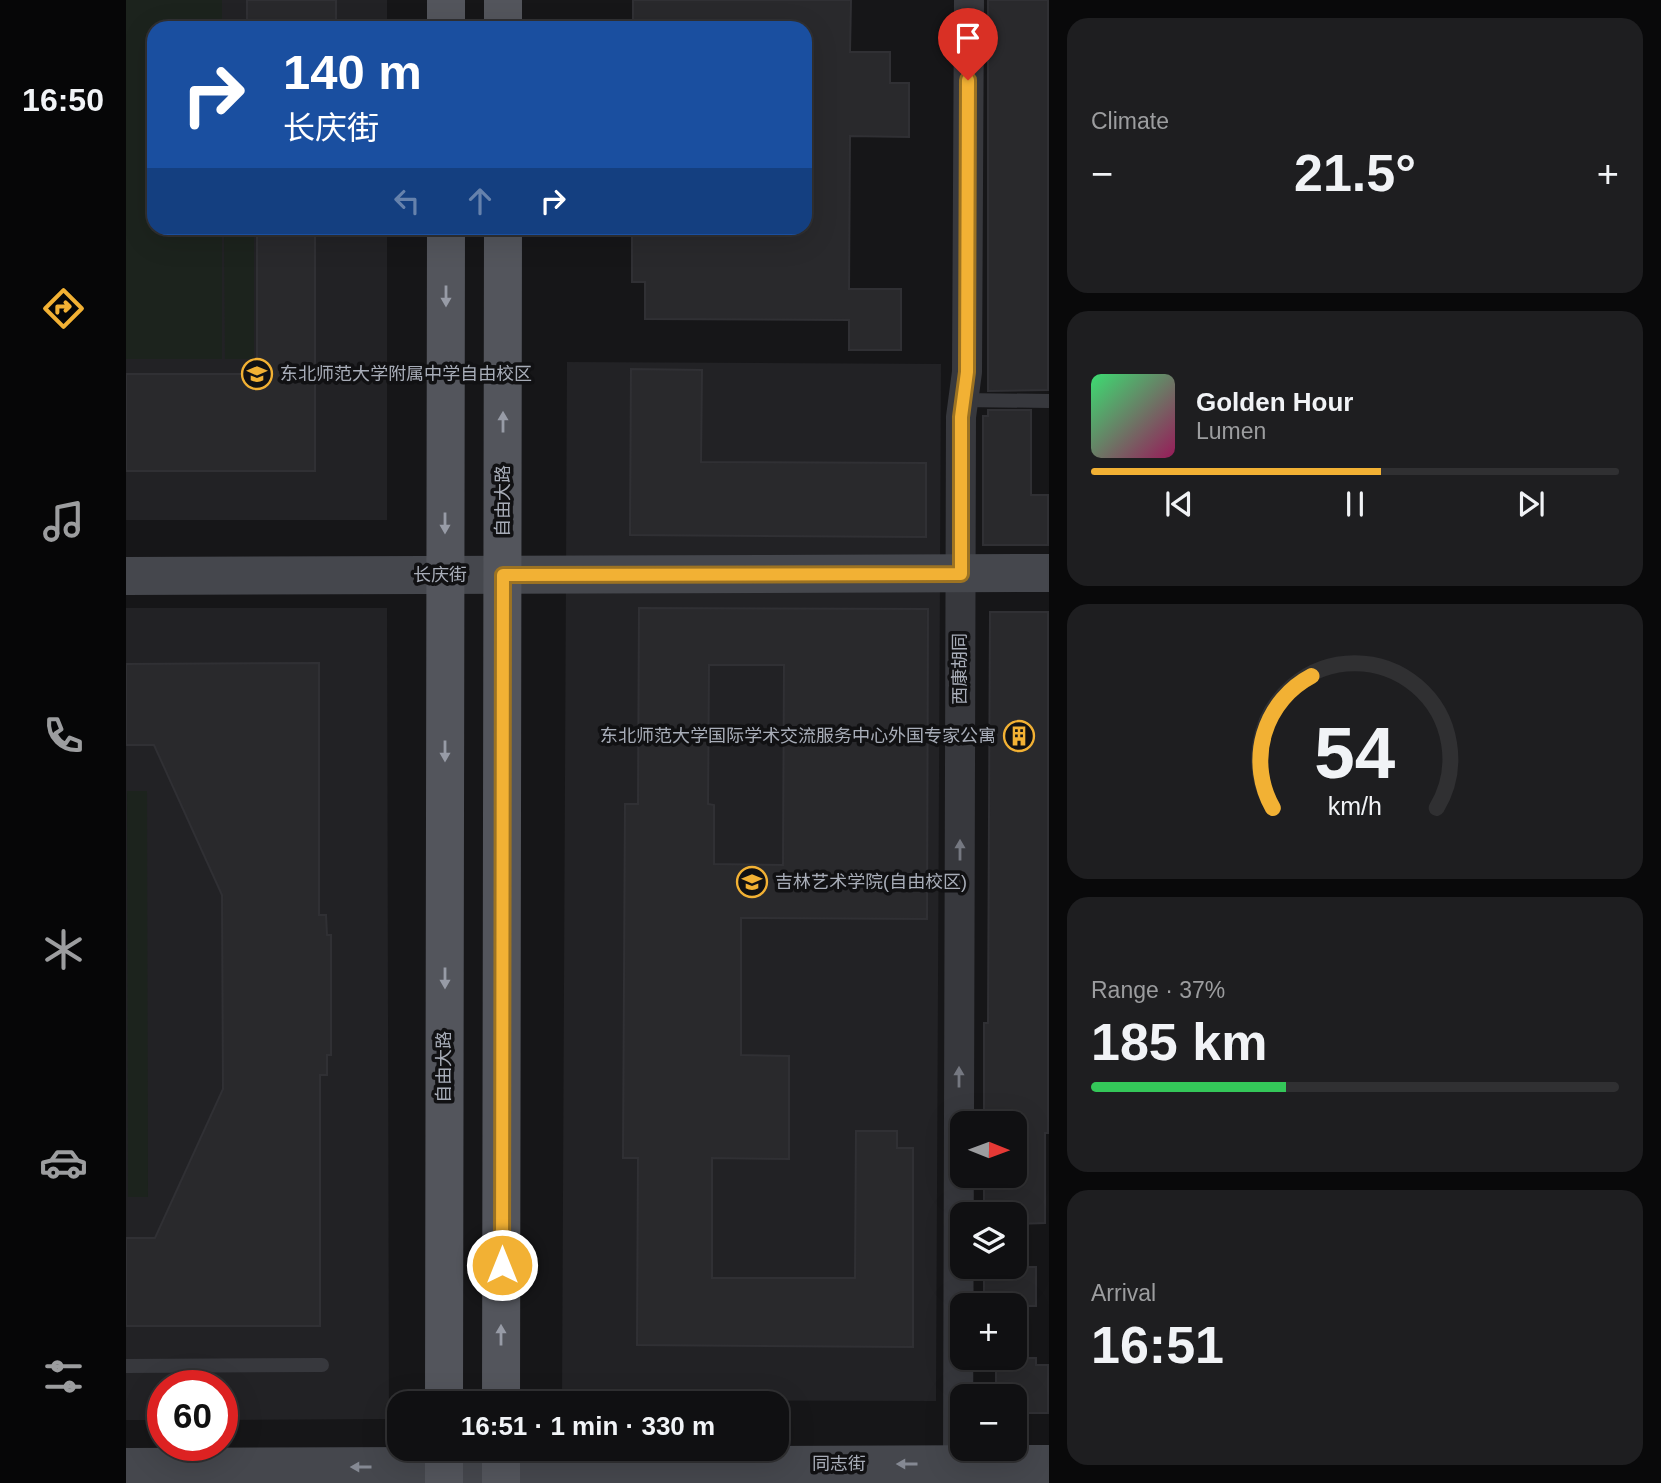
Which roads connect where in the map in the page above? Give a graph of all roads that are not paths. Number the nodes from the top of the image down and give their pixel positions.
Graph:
1 (446, 0) edge
2 (503, 0) edge
3 (969, 0) edge
4 (446, 21) edge
5 (503, 21) edge
6 (446, 235) edge
7 (503, 235) edge
8 (963, 400) junction
9 (1048, 401) edge
10 (1048, 573) edge
11 (961, 574) junction
12 (445, 575) junction
13 (503, 575) junction
14 (126, 576) edge
15 (322, 1365) dead end
16 (126, 1366) edge
17 (444, 1391) edge
18 (501, 1391) edge
19 (958, 1464) junction
20 (1048, 1464) edge
21 (501, 1465) edge
22 (444, 1466) edge
23 (126, 1467) edge

1 - 4 main road
2 - 5 main road
3 - 8 street, 西康胡同
6 -> 12 main road, 自由大路
13 -> 7 main road, 自由大路
8 - 9 lane
8 - 11 street, 西康胡同
10 - 11 street, 长庆街
11 - 13 street, 长庆街
19 -> 11 street, 西康胡同
12 - 13 street, 长庆街
12 - 14 street, 长庆街
12 -> 17 main road, 自由大路
18 -> 13 main road, 自由大路
15 - 16 lane
19 - 20 street, 同志街
19 -> 21 street, 同志街
21 - 22 street, 同志街
22 -> 23 street, 同志街

